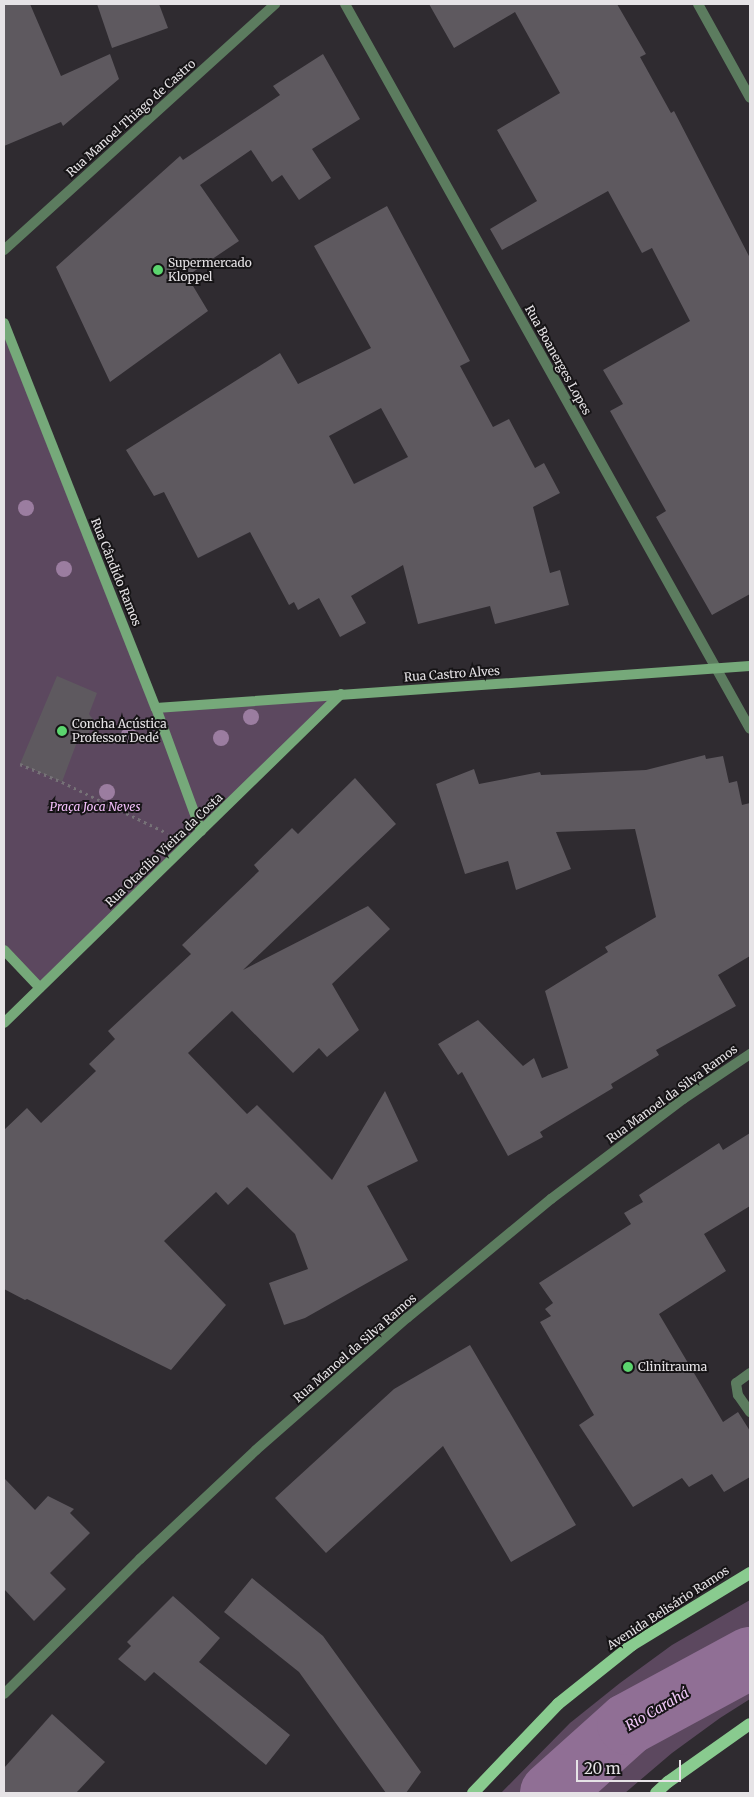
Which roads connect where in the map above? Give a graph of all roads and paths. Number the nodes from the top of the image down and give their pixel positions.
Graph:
1 (275, 4) edge
2 (345, 4) edge
3 (698, 4) edge
4 (750, 98) edge
5 (4, 250) edge
6 (4, 323) edge
7 (750, 666) edge
8 (717, 668) junction
9 (341, 694) junction
10 (156, 708) junction
11 (750, 729) edge
12 (20, 764) dead end
13 (200, 831) junction
14 (188, 844) junction
15 (4, 950) edge
16 (40, 988) junction
17 (4, 1024) edge
18 (750, 1054) edge
19 (750, 1373) edge
20 (750, 1412) edge
21 (750, 1572) edge
22 (4, 1694) edge
23 (750, 1724) edge
24 (473, 1793) edge
25 (656, 1793) edge

1 - 5 street, Rua Manoel Thiago de Castro
2 - 8 street, Rua Boanerges Lopes
3 - 4 street
6 - 10 main road, Rua Cândido Ramos
7 - 8 main road, Rua Castro Alves
8 - 9 main road, Rua Castro Alves
8 - 11 street, Rua Boanerges Lopes
9 - 10 main road, Rua Castro Alves
9 - 13 main road, Rua Otacílio Vieira da Costa
10 - 13 main road, Rua Cândido Ramos
12 - 14 path
13 - 14 main road, Rua Otacílio Vieira da Costa
14 - 16 main road, Rua Otacílio Vieira da Costa
15 - 16 main road
16 - 17 main road, Rua Otacílio Vieira da Costa
18 - 22 street, Rua Manoel da Silva Ramos
19 - 20 street
21 - 24 main road, Avenida Belisário Ramos
23 - 25 main road

